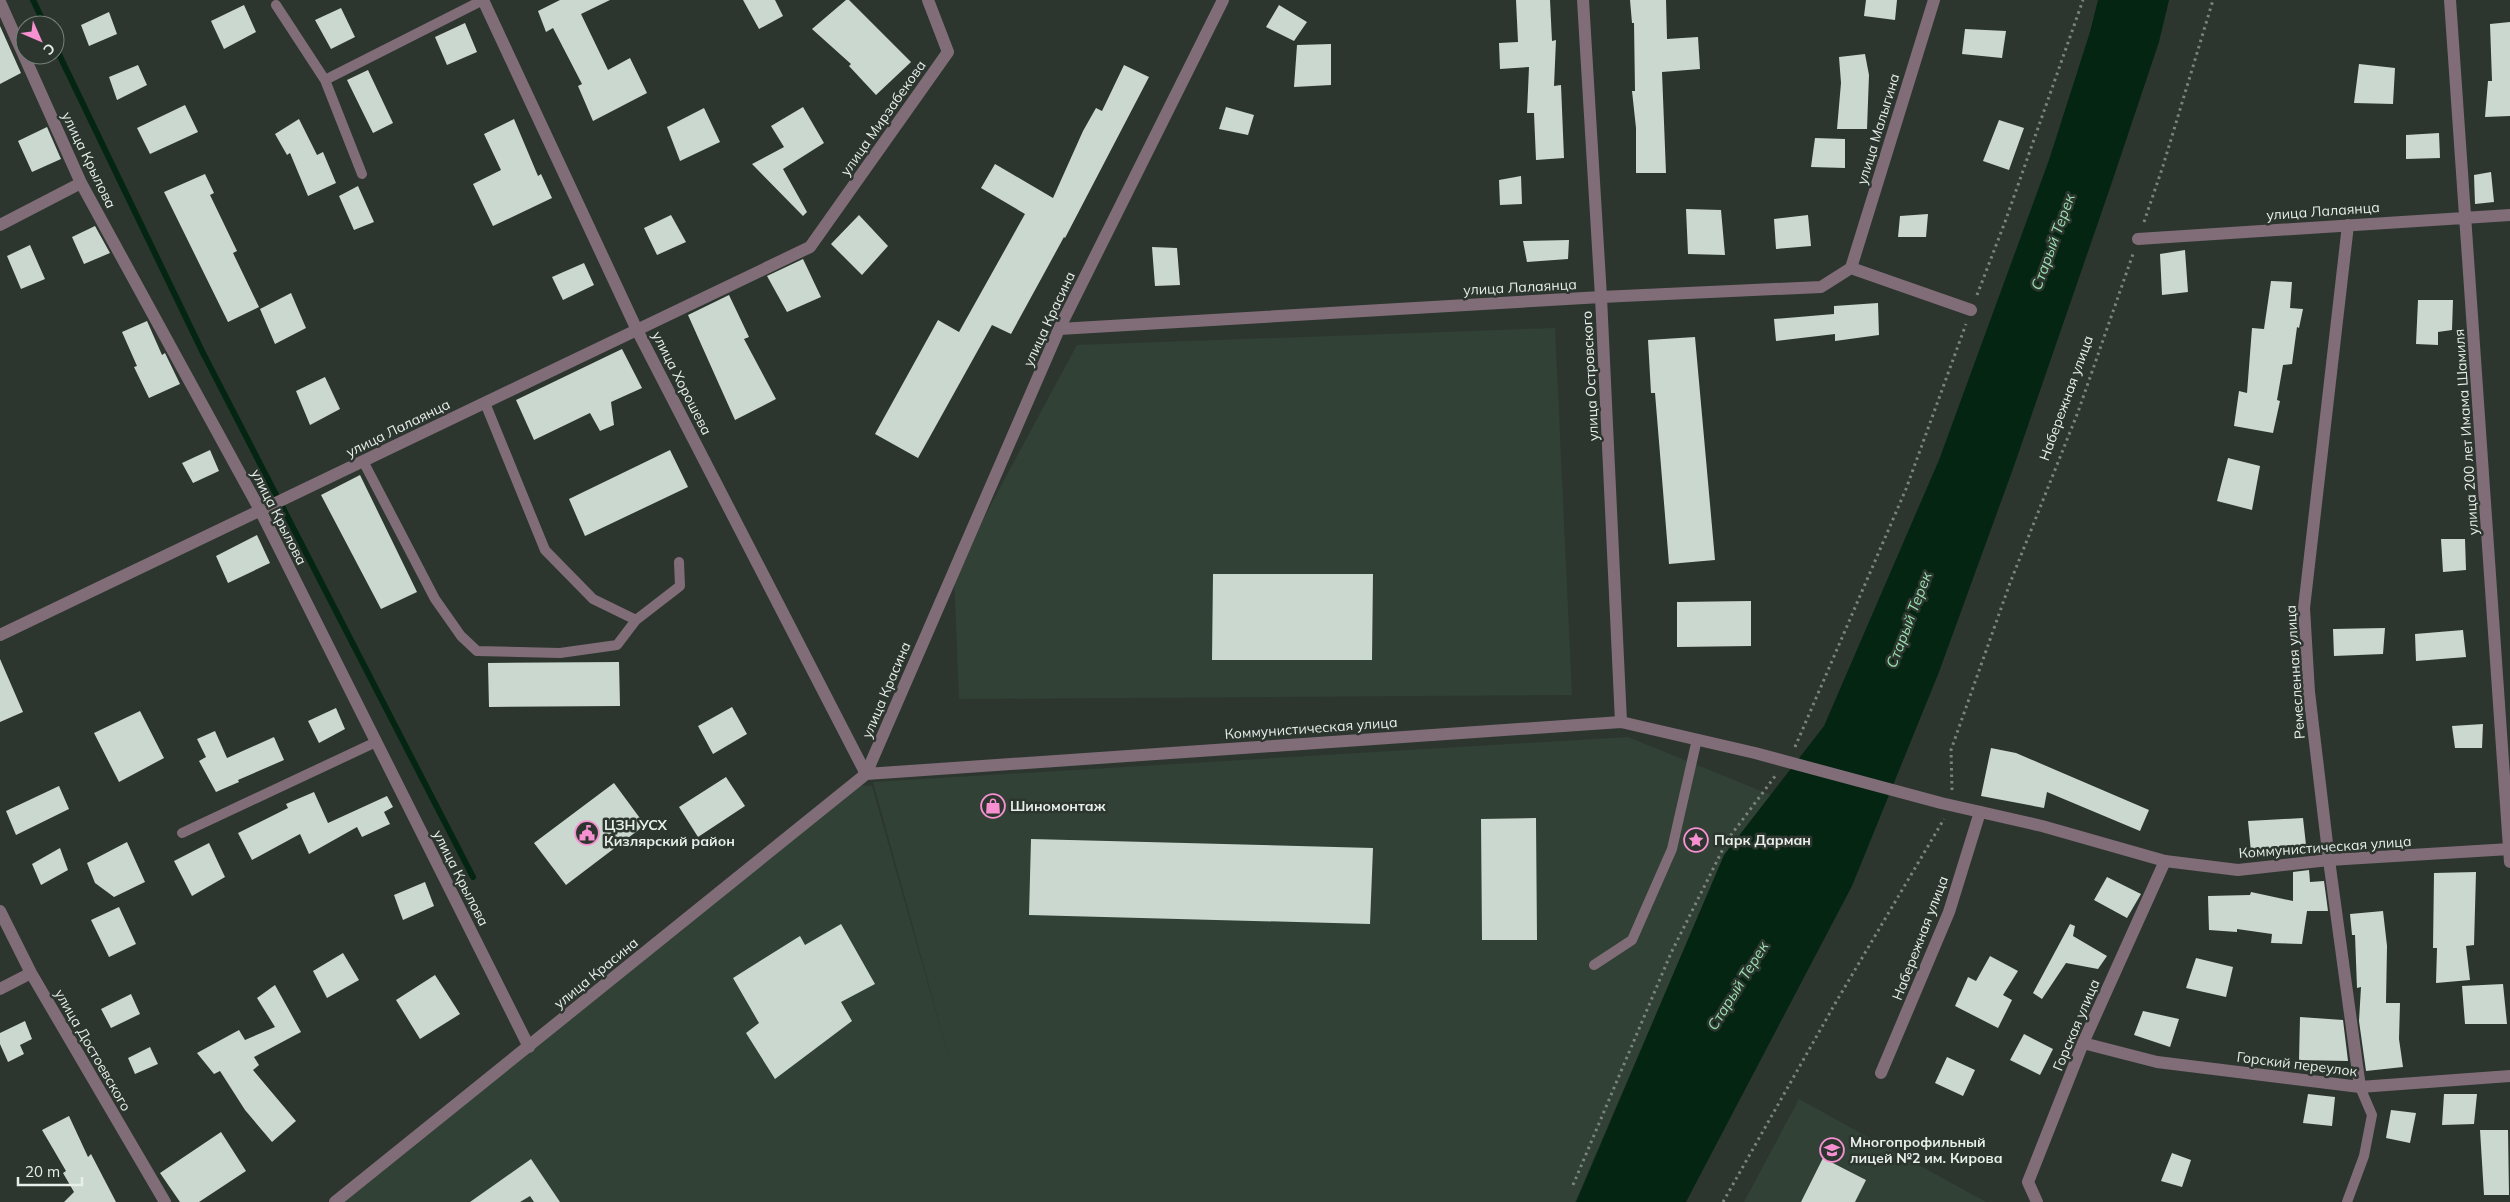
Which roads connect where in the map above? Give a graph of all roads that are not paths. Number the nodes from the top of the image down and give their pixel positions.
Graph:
1 (483, 0) edge
2 (928, 0) edge
3 (1223, 0) edge
4 (1583, 0) edge
5 (1934, 0) edge
6 (2450, 0) edge
7 (0, 2) edge
8 (276, 5) dead end
9 (325, 80) junction
10 (362, 174) dead end
11 (81, 183) junction
12 (2510, 215) edge
13 (2466, 217) junction
14 (0, 225) edge
15 (2348, 225) junction
16 (2138, 239) road end
17 (810, 247) joint
18 (1851, 268) junction
19 (1601, 297) junction
20 (1971, 310) road end
21 (1059, 329) junction
22 (637, 330) junction
23 (485, 403) junction
24 (362, 461) junction
25 (260, 510) junction
26 (679, 562) dead end
27 (636, 620) junction
28 (0, 635) edge
29 (1621, 722) junction
30 (1697, 739) junction
31 (376, 742) junction
32 (866, 774) junction
33 (1980, 812) junction
34 (182, 834) dead end
35 (2510, 849) edge
36 (2329, 860) junction
37 (2164, 861) junction
38 (2510, 862) edge
39 (0, 911) edge
40 (1594, 965) dead end
41 (31, 972) junction
42 (0, 989) edge
43 (2083, 1043) junction
44 (529, 1047) junction
45 (1881, 1073) dead end
46 (2510, 1076) edge
47 (2360, 1087) junction
48 (165, 1202) edge
49 (335, 1202) edge
50 (2037, 1202) edge
51 (2347, 1202) edge

1 - 9 lane
1 - 22 street, улица Хорошева
2 - 17 street, улица Мирзабекова
3 - 21 street, улица Красина
4 - 19 street, улица Островского
5 - 18 street, улица Малыгина
6 - 13 street, улица 200 лет Имама Шамиля
7 - 11 street, улица Крылова
8 - 9 lane
9 - 10 lane
11 - 14 street
11 - 25 street, улица Крылова
12 - 13 street, улица Лалаянца
13 - 15 street, улица Лалаянца
13 - 35 street, улица 200 лет Имама Шамиля
15 - 16 street, улица Лалаянца
15 - 36 street, Ремесленная улица
17 - 22 street, улица Лалаянца
18 - 19 street, улица Лалаянца
18 - 20 street
19 - 21 street, улица Лалаянца
19 - 29 street, улица Островского
21 - 32 street, улица Красина
22 - 23 street, улица Лалаянца
22 - 32 street, улица Хорошева
23 - 24 street, улица Лалаянца
23 - 27 lane
24 - 25 street, улица Лалаянца
24 - 27 lane
25 - 28 street, улица Лалаянца
25 - 31 street, улица Крылова
26 - 27 lane
29 - 30 street, Коммунистическая улица
29 - 32 street, Коммунистическая улица
30 - 33 street, Коммунистическая улица
30 - 40 lane
31 - 34 lane
31 - 44 street, улица Крылова
32 - 44 street, улица Красина
33 - 37 street, Коммунистическая улица
33 - 45 street, Набережная улица
35 - 36 street, Коммунистическая улица
35 - 38 street, улица 200 лет Имама Шамиля
36 - 37 street, Коммунистическая улица
36 - 47 street, Ремесленная улица
37 - 43 street, Горская улица
39 - 41 street, улица Достоевского
41 - 42 street
41 - 48 street, улица Достоевского
43 - 47 street, Горский переулок
43 - 50 street, Горская улица
44 - 49 street, улица Красина
46 - 47 street, Горский переулок
47 - 51 lane

